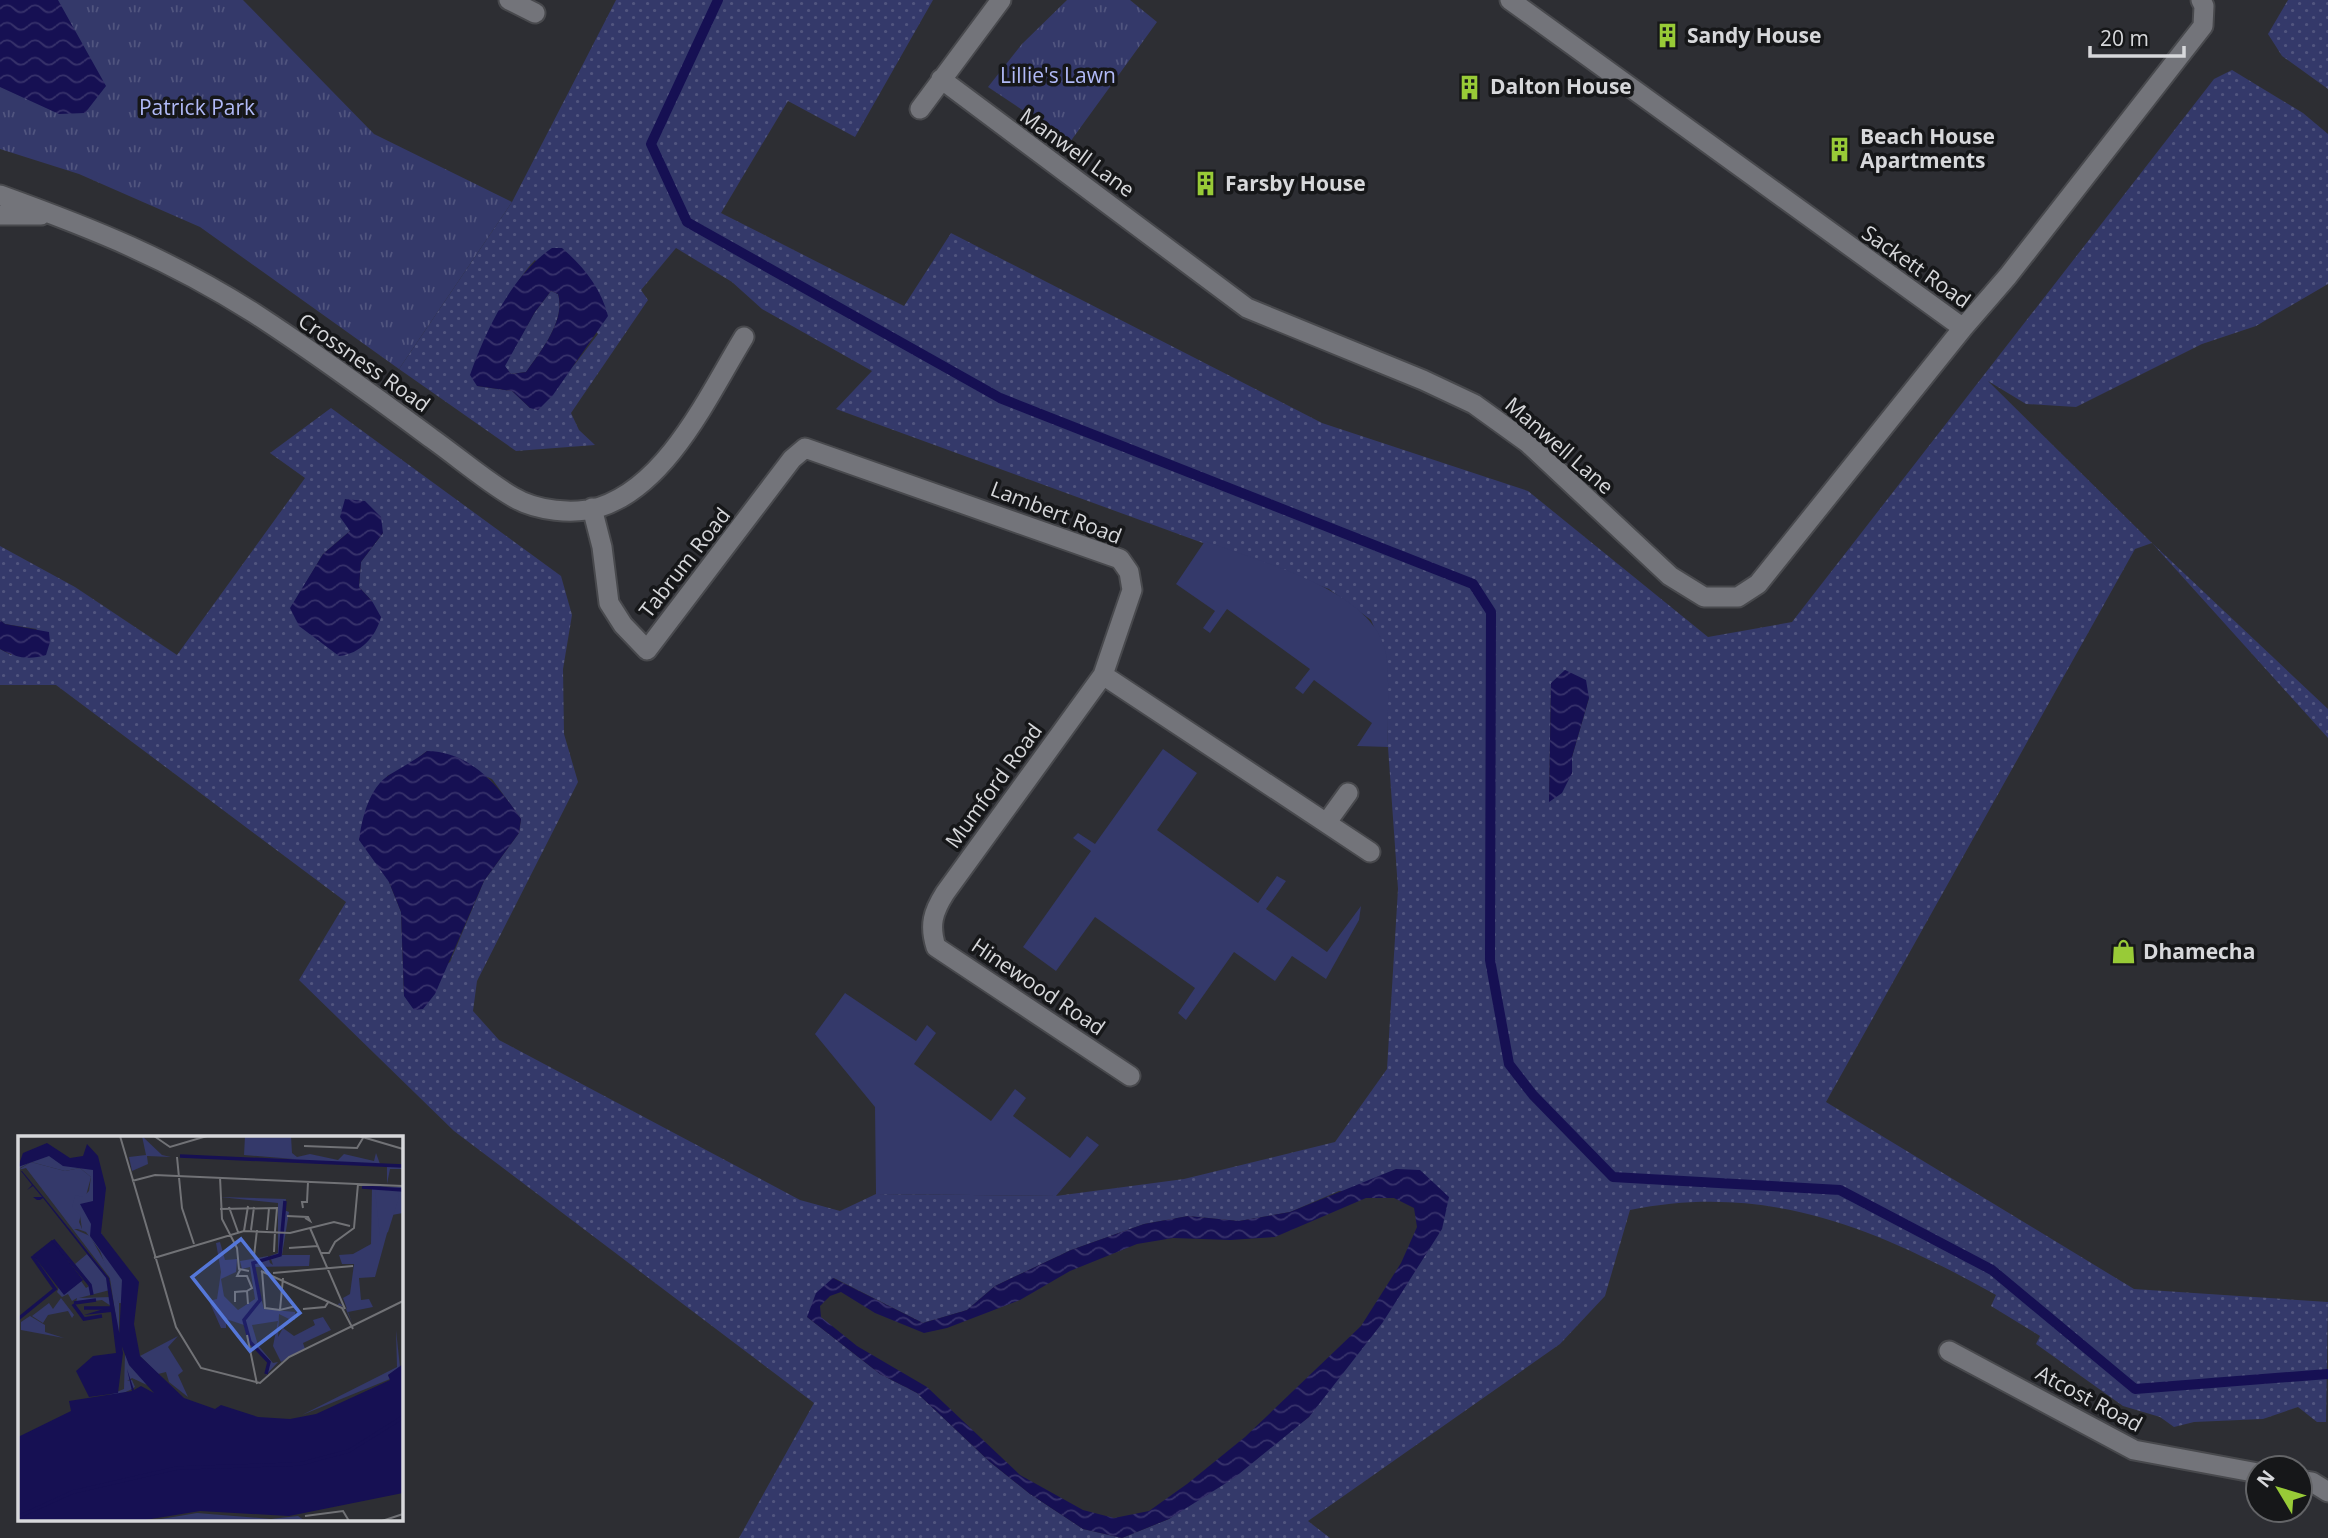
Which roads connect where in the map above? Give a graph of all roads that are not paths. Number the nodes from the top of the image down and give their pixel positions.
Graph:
1 (509, 0) edge
2 (1000, 0) edge
3 (1510, 0) edge
4 (2201, 0) edge
5 (535, 13) dead end
6 (941, 79) junction
7 (920, 109) dead end
8 (0, 195) edge
9 (0, 215) edge
10 (56, 215) junction
11 (1963, 328) junction
12 (744, 337) dead end
13 (805, 448) joint
14 (592, 508) junction
15 (1103, 675) junction
16 (1348, 793) dead end
17 (1327, 822) junction
18 (1370, 852) dead end
19 (930, 929) joint
20 (1129, 1076) dead end
21 (1949, 1351) dead end
22 (2244, 1470) edge

1 - 5 street
2 - 6 street
3 - 11 street, Sackett Road
4 - 11 street, Sackett Road
6 - 7 street
6 - 11 street, Manwell Lane
8 - 10 street, Crossness Road
9 - 10 street
10 - 14 street, Crossness Road
12 - 14 street, Crossness Road
13 - 14 street, Tabrum Road
13 - 15 street, Lambert Road
15 - 17 street
15 - 19 street, Mumford Road
16 - 17 street
17 - 18 street
19 - 20 street, Hinewood Road
21 - 22 street, Atcost Road

